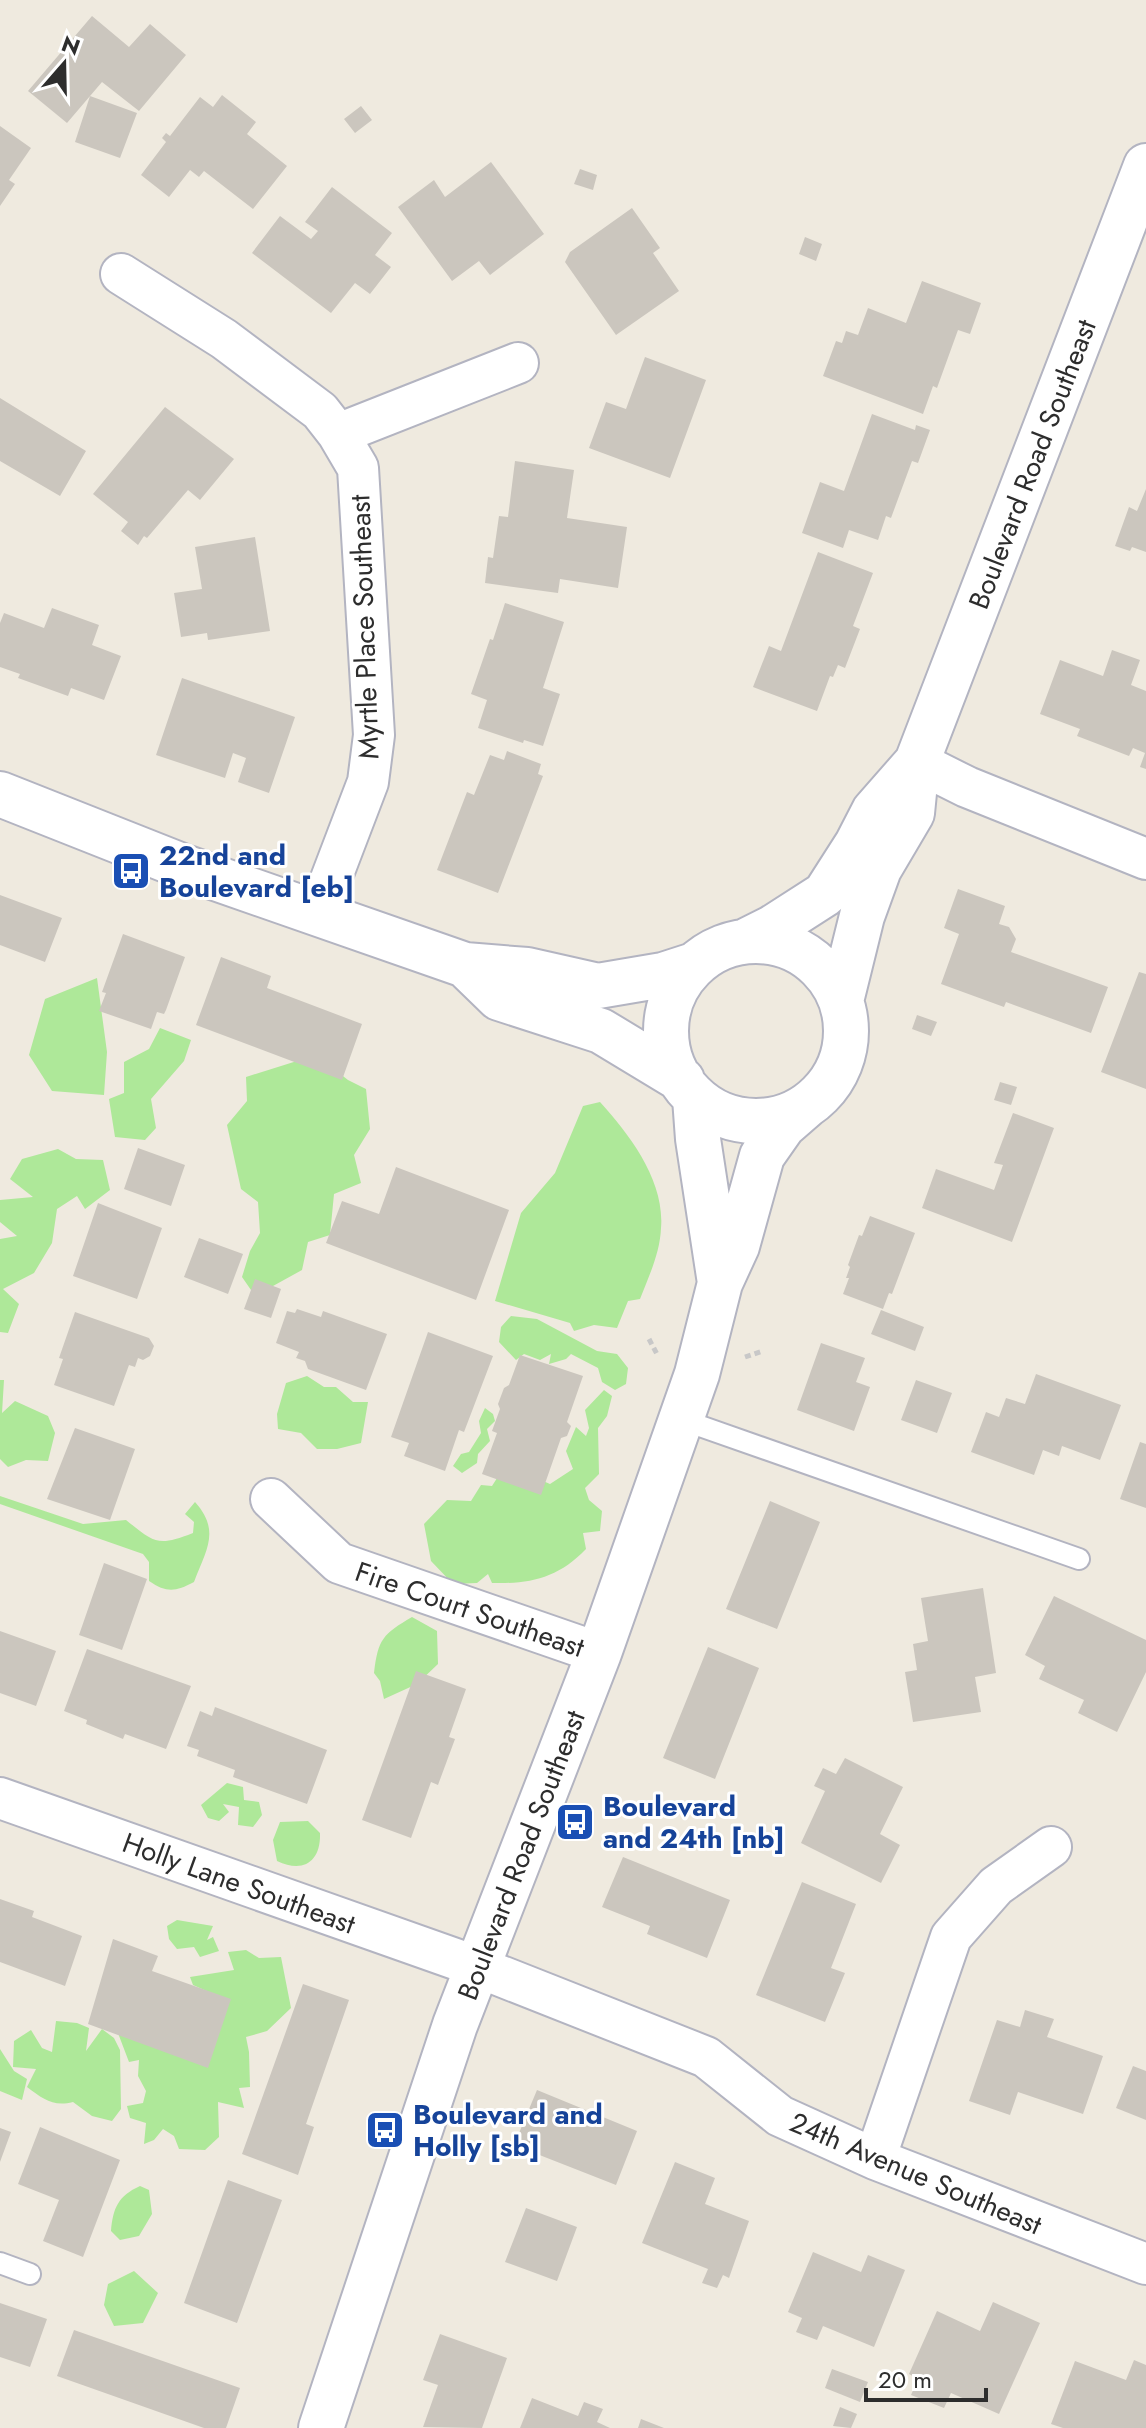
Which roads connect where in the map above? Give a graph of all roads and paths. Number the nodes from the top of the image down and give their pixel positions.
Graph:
1 (1146, 166) edge
2 (121, 274) dead end
3 (518, 363) dead end
4 (338, 434) junction
5 (917, 762) junction
6 (0, 794) edge
7 (1146, 859) edge
8 (318, 913) junction
9 (748, 940) junction
10 (465, 965) junction
11 (694, 965) junction
12 (841, 1001) junction
13 (688, 1089) junction
14 (806, 1106) junction
15 (720, 1283) junction
16 (680, 1419) junction
17 (271, 1499) dead end
18 (1079, 1559) dead end
19 (599, 1653) junction
20 (0, 1798) edge
21 (1051, 1847) dead end
22 (478, 1967) junction
23 (875, 2159) junction
24 (0, 2263) edge
25 (1146, 2264) edge
26 (30, 2274) dead end
27 (321, 2428) edge

1 - 5 street, Boulevard Road Southeast
2 - 4 street, Myrtle Place Southeast
3 - 4 street
4 - 8 street, Myrtle Place Southeast
5 - 7 street
5 - 9 street, Boulevard Road Southeast
5 - 12 street, Boulevard Road Southeast
6 - 8 street
8 - 10 street
9 - 11 street
9 - 12 street
10 - 11 street
10 - 13 street
11 - 13 street
12 - 14 street
13 - 14 street
13 - 15 street, Boulevard Road Southeast
14 - 15 street, Boulevard Road Southeast
15 - 16 street, Boulevard Road Southeast
16 - 18 lane
16 - 19 street, Boulevard Road Southeast
17 - 19 street, Fire Court Southeast
19 - 22 street, Boulevard Road Southeast
20 - 22 street, Holly Lane Southeast
21 - 23 street
22 - 23 street, 24th Avenue Southeast
22 - 27 street, Boulevard Road Southeast
23 - 25 street, 24th Avenue Southeast
24 - 26 lane

